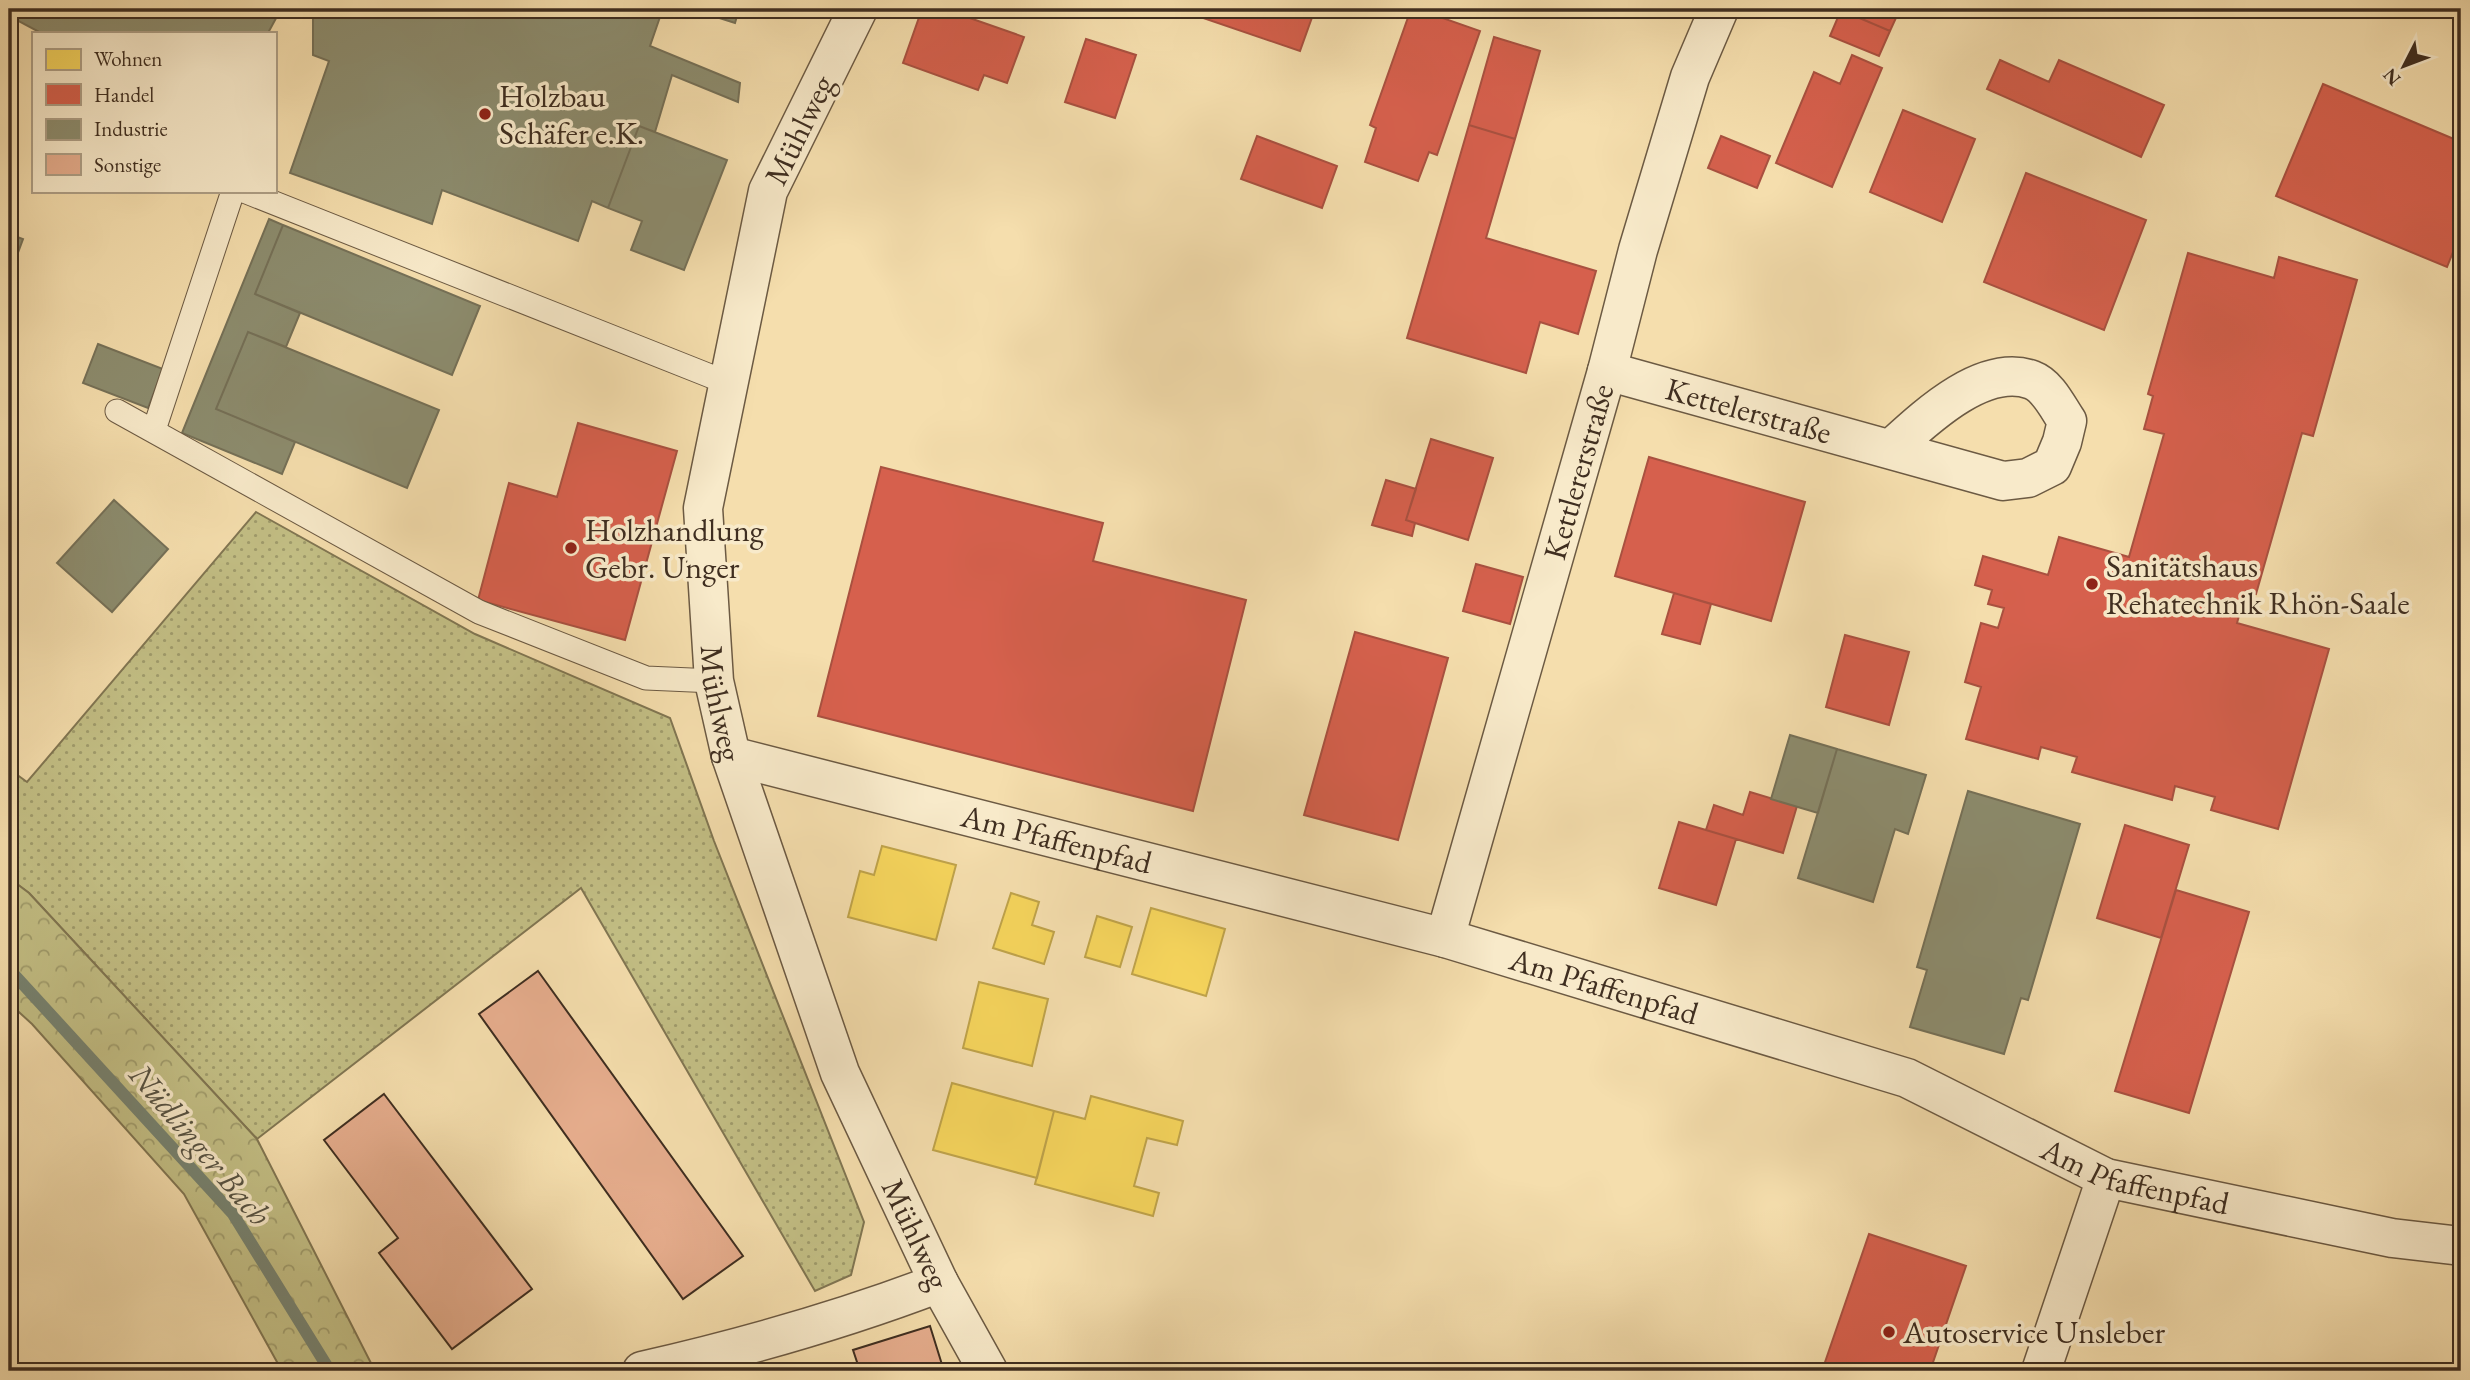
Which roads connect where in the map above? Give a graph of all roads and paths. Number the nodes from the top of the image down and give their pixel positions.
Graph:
1 (858, 9) edge
2 (1720, 9) edge
3 (233, 192) edge
4 (247, 192) edge
5 (1608, 371) junction
6 (728, 383) junction
7 (117, 411) dead end
8 (154, 430) junction
9 (1891, 449) dead end
10 (714, 681) junction
11 (731, 756) junction
12 (1446, 937) junction
13 (2106, 1178) junction
14 (2461, 1246) edge
15 (939, 1283) junction
16 (642, 1371) edge
17 (988, 1371) edge
18 (2041, 1371) edge

1 - 6 street, Mühlweg
2 - 5 street, Kettlererstraße
3 - 8 lane
4 - 6 lane
5 - 9 street, Kettelerstraße
5 - 12 street, Kettlererstraße
6 - 10 street, Mühlweg
7 - 8 lane
8 - 10 lane
10 - 11 street, Mühlweg
11 - 12 street, Am Pfaffenpfad
11 - 15 street, Mühlweg
12 - 13 street, Am Pfaffenpfad
13 - 14 street, Am Pfaffenpfad
13 - 18 street
15 - 16 street
15 - 17 street, Mühlweg

